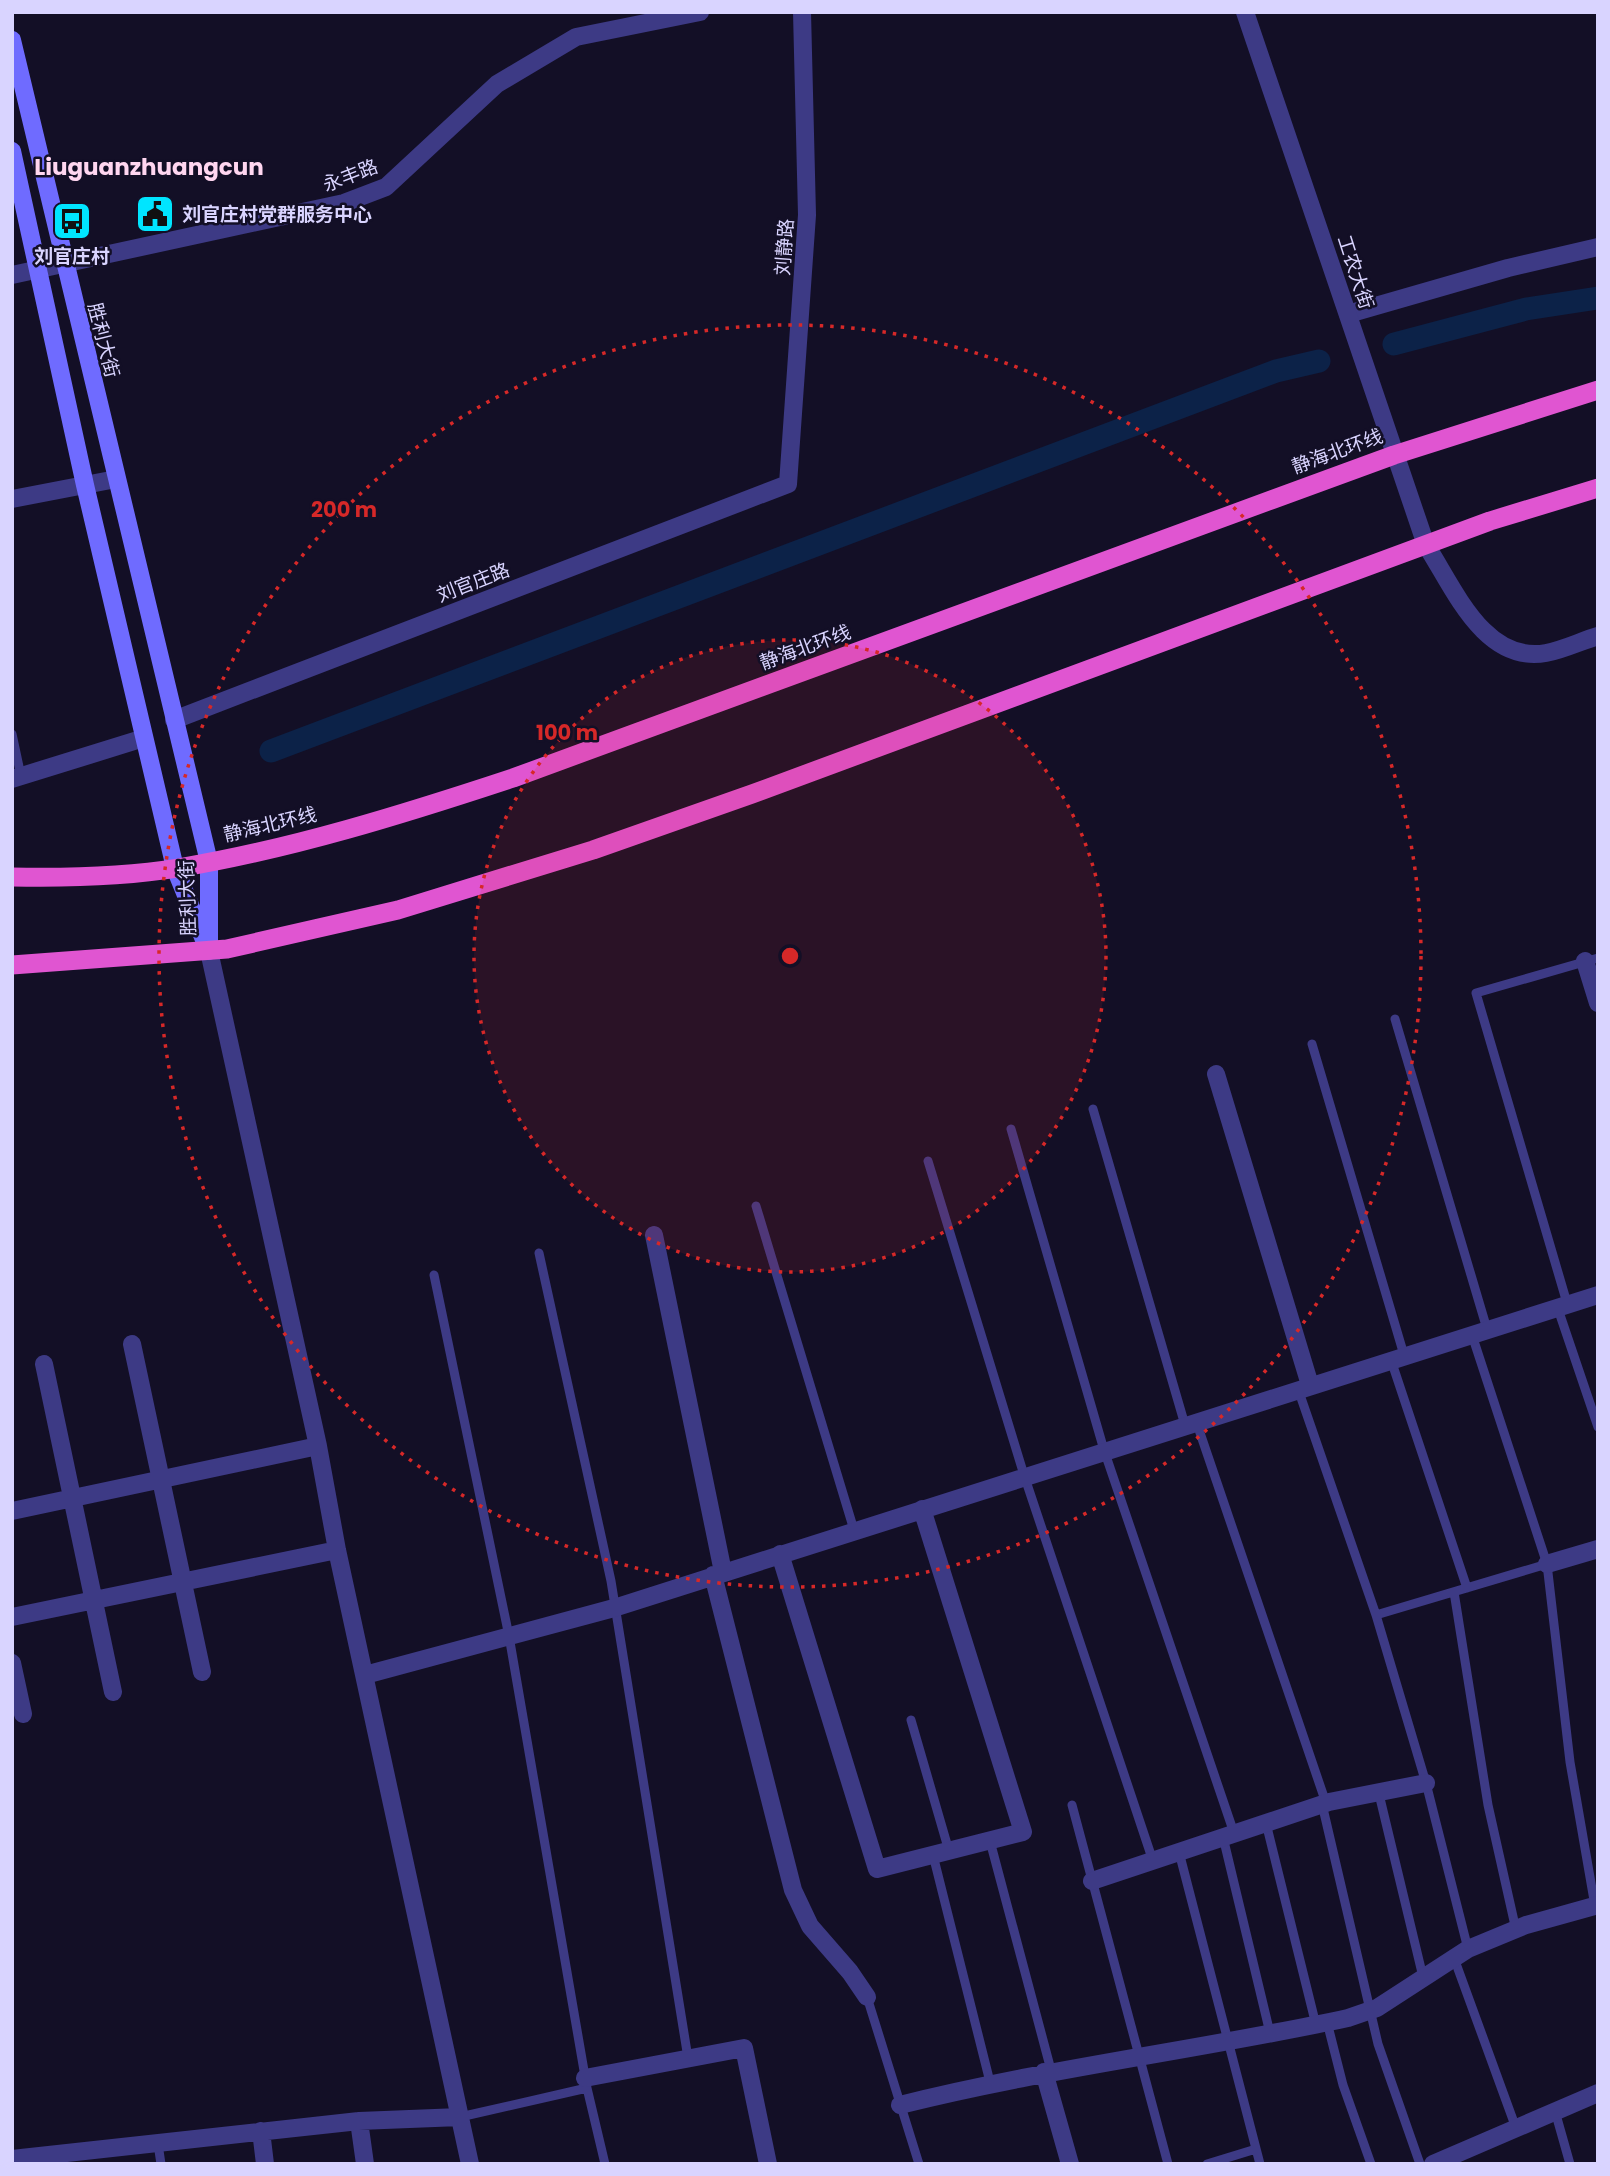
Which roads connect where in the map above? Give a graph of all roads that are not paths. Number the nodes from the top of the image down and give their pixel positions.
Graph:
1 (700, 12) edge
2 (802, 12) edge
3 (1245, 12) edge
4 (12, 40) edge
5 (12, 151) edge
6 (1598, 247) edge
7 (64, 264) junction
8 (40, 270) junction
9 (12, 275) edge
10 (1348, 314) junction
11 (1598, 390) edge
12 (1394, 455) junction
13 (116, 479) junction
14 (788, 484) joint
15 (85, 485) junction
16 (1598, 488) edge
17 (12, 499) edge
18 (1426, 545) junction
19 (1598, 636) edge
20 (174, 720) junction
21 (12, 734) edge
22 (144, 738) junction
23 (17, 778) edge
24 (209, 862) junction
25 (175, 868) junction
26 (12, 877) edge
27 (209, 951) junction
28 (1591, 960) edge
29 (12, 965) edge
30 (1598, 1003) edge
31 (1395, 1019) dead end
32 (1312, 1044) dead end
33 (1216, 1074) dead end
34 (1093, 1109) dead end
35 (1011, 1129) dead end
36 (928, 1161) dead end
37 (756, 1206) dead end
38 (654, 1235) dead end
39 (539, 1253) dead end
40 (434, 1275) dead end
41 (1598, 1295) edge
42 (1562, 1305) junction
43 (1479, 1331) junction
44 (132, 1344) dead end
45 (1397, 1357) junction
46 (44, 1364) dead end
47 (1304, 1387) junction
48 (1190, 1423) junction
49 (1598, 1427) edge
50 (318, 1446) junction
51 (1104, 1450) junction
52 (1024, 1475) junction
53 (161, 1480) junction
54 (72, 1499) junction
55 (922, 1509) junction
56 (12, 1511) edge
57 (854, 1530) junction
58 (1598, 1549) edge
59 (337, 1550) junction
60 (780, 1554) junction
61 (1547, 1564) junction
62 (718, 1574) junction
63 (183, 1582) junction
64 (1467, 1588) junction
65 (1454, 1592) junction
66 (93, 1600) junction
67 (614, 1608) junction
68 (1376, 1615) junction
69 (12, 1617) edge
70 (509, 1636) junction
71 (12, 1663) edge
72 (202, 1672) dead end
73 (365, 1675) junction
74 (113, 1692) dead end
75 (23, 1714) dead end
76 (911, 1720) dead end
77 (1426, 1783) junction
78 (1379, 1794) junction
79 (1324, 1803) junction
80 (1072, 1805) dead end
81 (1266, 1822) junction
82 (1228, 1835) junction
83 (990, 1841) junction
84 (1179, 1852) junction
85 (941, 1853) junction
86 (1153, 1861) junction
87 (1093, 1881) junction
88 (1596, 1905) edge
89 (1516, 1930) junction
90 (1461, 1953) junction
91 (1423, 1977) junction
92 (867, 1997) joint
93 (1370, 2011) junction
94 (1321, 2024) junction
95 (1270, 2033) junction
96 (1226, 2040) junction
97 (1140, 2057) junction
98 (688, 2059) junction
99 (1048, 2071) junction
100 (990, 2082) junction
101 (586, 2083) junction
102 (1598, 2093) edge
103 (900, 2105) junction
104 (1555, 2111) junction
105 (460, 2117) junction
106 (359, 2121) junction
107 (1516, 2128) junction
108 (261, 2132) junction
109 (158, 2144) junction
110 (1256, 2149) junction
111 (12, 2159) edge
112 (41, 2160) edge
113 (161, 2164) edge
114 (265, 2164) edge
115 (365, 2164) edge
116 (470, 2164) edge
117 (605, 2164) edge
118 (768, 2164) edge
119 (919, 2164) edge
120 (1070, 2164) edge
121 (1168, 2164) edge
122 (1207, 2164) edge
123 (1260, 2164) edge
124 (1371, 2164) edge
125 (1420, 2164) edge
126 (1433, 2164) edge
127 (1570, 2164) edge

1 - 7 street, 永丰路
2 - 14 street, 刘静路
3 - 10 street, 工农大街
4 - 7 main road, 胜利大街
5 - 8 main road, 胜利大街
6 - 10 street
7 - 8 street, 永丰路
7 - 13 main road, 胜利大街
8 - 9 street, 永丰路
8 - 15 main road, 胜利大街
10 - 12 street, 工农大街
11 - 12 highway, 静海北环线
12 - 18 street, 工农大街
12 - 24 highway, 静海北环线
13 - 15 street
13 - 20 main road, 胜利大街
14 - 20 street, 刘官庄路
15 - 17 street
15 - 22 main road, 胜利大街
16 - 18 highway
18 - 19 street, 工农大街
18 - 27 highway
20 - 24 main road, 胜利大街
21 - 23 lane
22 - 23 street
22 - 25 main road, 胜利大街
24 - 25 highway, 静海北环线
24 - 27 main road, 胜利大街
25 - 26 highway, 静海北环线
25 - 27 main road, 胜利大街
27 - 29 highway
27 - 50 street
28 - 30 street
28 - 42 lane
31 - 43 lane
32 - 45 lane
33 - 47 street
34 - 48 lane
35 - 51 lane
36 - 52 lane
37 - 57 lane
38 - 62 street
39 - 67 lane
40 - 70 lane
41 - 42 street
42 - 43 street
42 - 49 lane
43 - 45 street
43 - 61 lane
44 - 53 street
45 - 47 street
45 - 64 lane
46 - 54 street
47 - 48 street
47 - 68 lane
48 - 51 street
48 - 79 lane
50 - 53 street
50 - 59 street
51 - 52 street
51 - 82 lane
52 - 55 street
52 - 86 lane
53 - 54 street
53 - 63 street
54 - 56 street
54 - 66 street
55 - 57 street
55 - 83 street
57 - 60 street
58 - 61 street
59 - 63 street
59 - 73 street
60 - 62 street
60 - 85 street
61 - 64 lane
61 - 88 lane
62 - 67 street
62 - 92 street
63 - 66 street
63 - 72 street
64 - 65 lane
65 - 68 lane
65 - 89 lane
66 - 69 street
66 - 74 street
67 - 70 street
67 - 98 lane
68 - 77 lane
70 - 73 street
70 - 101 lane
71 - 75 street
73 - 105 street
76 - 85 lane
77 - 78 street
77 - 90 lane
78 - 79 street
78 - 91 lane
79 - 81 street
79 - 93 lane
80 - 87 lane
81 - 82 street
81 - 94 lane
82 - 84 street
82 - 95 lane
83 - 85 street
83 - 99 lane
84 - 86 street
84 - 96 lane
85 - 100 lane
86 - 87 street
87 - 97 lane
88 - 89 street
89 - 90 street
90 - 91 street
90 - 107 lane
91 - 93 street
92 - 103 lane
93 - 94 street
93 - 125 lane
94 - 95 street
94 - 124 lane
95 - 96 street
96 - 97 street
96 - 110 lane
97 - 99 street
97 - 121 lane
98 - 101 street
98 - 118 street
99 - 100 street
99 - 120 street
100 - 103 street
101 - 105 lane
101 - 117 lane
102 - 104 street
103 - 119 lane
104 - 107 street
104 - 127 lane
105 - 106 street
105 - 116 street
106 - 108 street
106 - 115 street
107 - 126 street
108 - 109 street
108 - 114 street
109 - 112 street
109 - 113 lane
110 - 122 lane
110 - 123 lane
111 - 112 street

